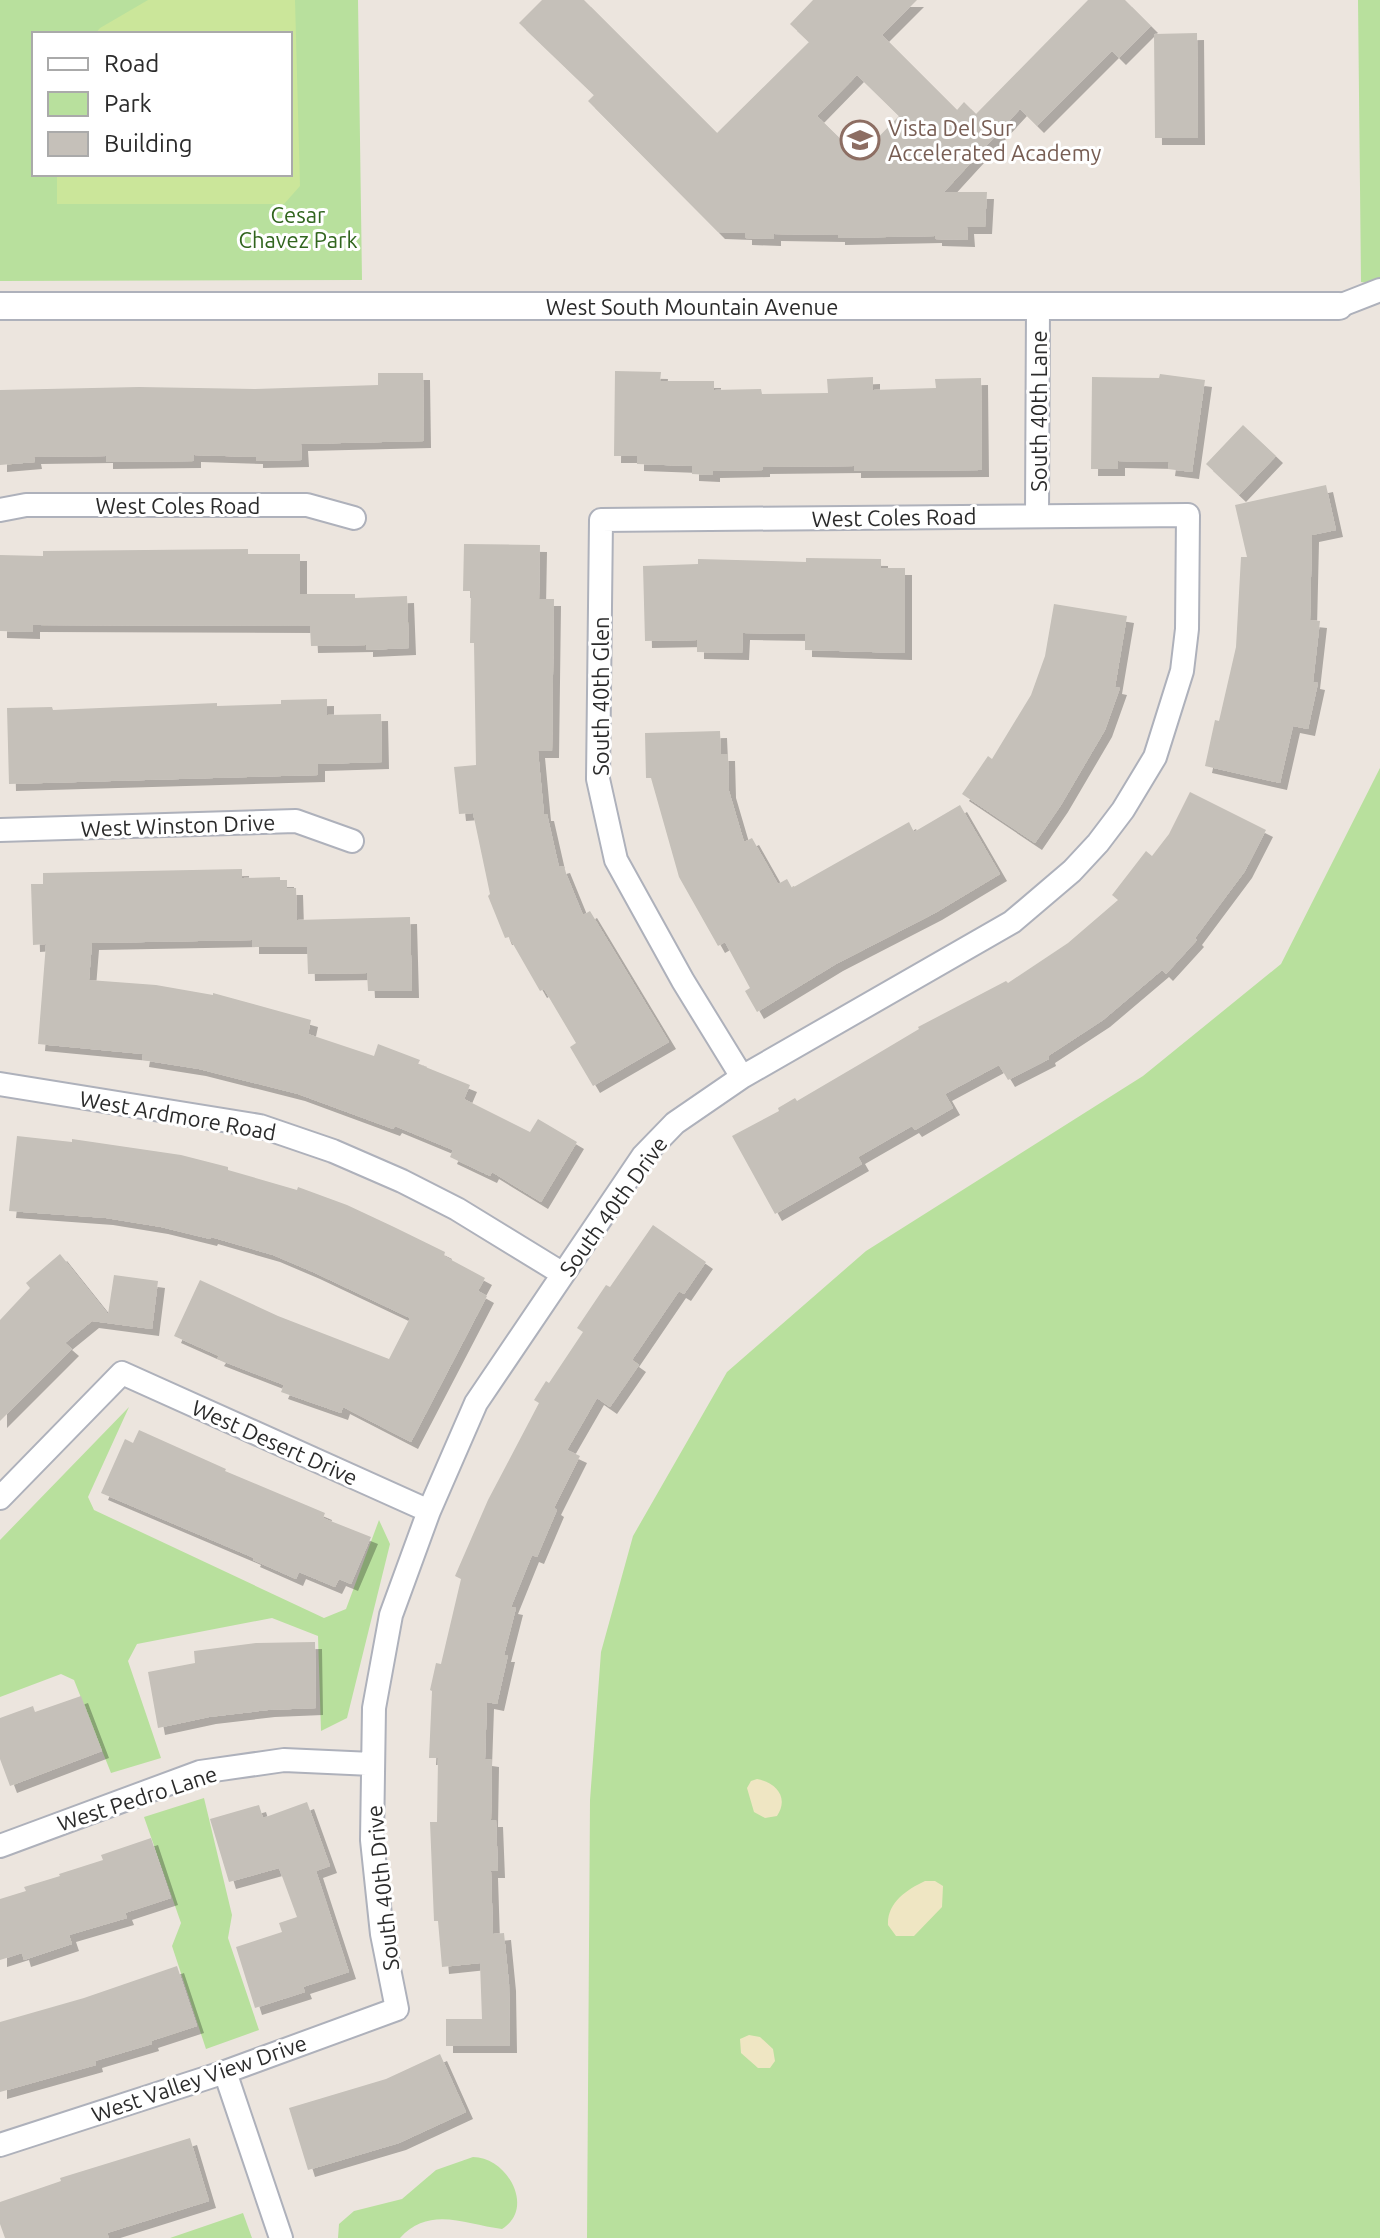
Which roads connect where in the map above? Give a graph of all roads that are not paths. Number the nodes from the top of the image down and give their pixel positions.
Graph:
1 (1380, 290) edge
2 (0, 306) edge
3 (1038, 306) junction
4 (1339, 306) joint
5 (0, 510) edge
6 (1188, 515) joint
7 (1037, 516) junction
8 (354, 518) dead end
9 (601, 520) joint
10 (0, 830) edge
11 (352, 841) dead end
12 (742, 1077) junction
13 (0, 1084) edge
14 (563, 1274) junction
15 (0, 1498) edge
16 (429, 1511) junction
17 (372, 1764) junction
18 (0, 1846) edge
19 (397, 2009) joint
20 (225, 2072) junction
21 (0, 2145) edge
22 (281, 2238) edge

1 - 4 street, West South Mountain Avenue
2 - 3 street, West South Mountain Avenue
3 - 4 street, West South Mountain Avenue
3 - 7 street, South 40th Lane
5 - 8 street, West Coles Road
6 - 7 street, West Coles Road
6 - 12 street, South 40th Drive
7 - 9 street, West Coles Road
9 - 12 street, South 40th Glen
10 - 11 street, West Winston Drive
12 - 14 street, South 40th Drive
13 - 14 street, West Ardmore Road
14 - 16 street, South 40th Drive
15 - 16 street, West Desert Drive
16 - 17 street, South 40th Drive
17 - 18 street, West Pedro Lane
17 - 19 street, South 40th Drive
19 - 20 street, West Valley View Drive
20 - 21 street, West Valley View Drive
20 - 22 street

